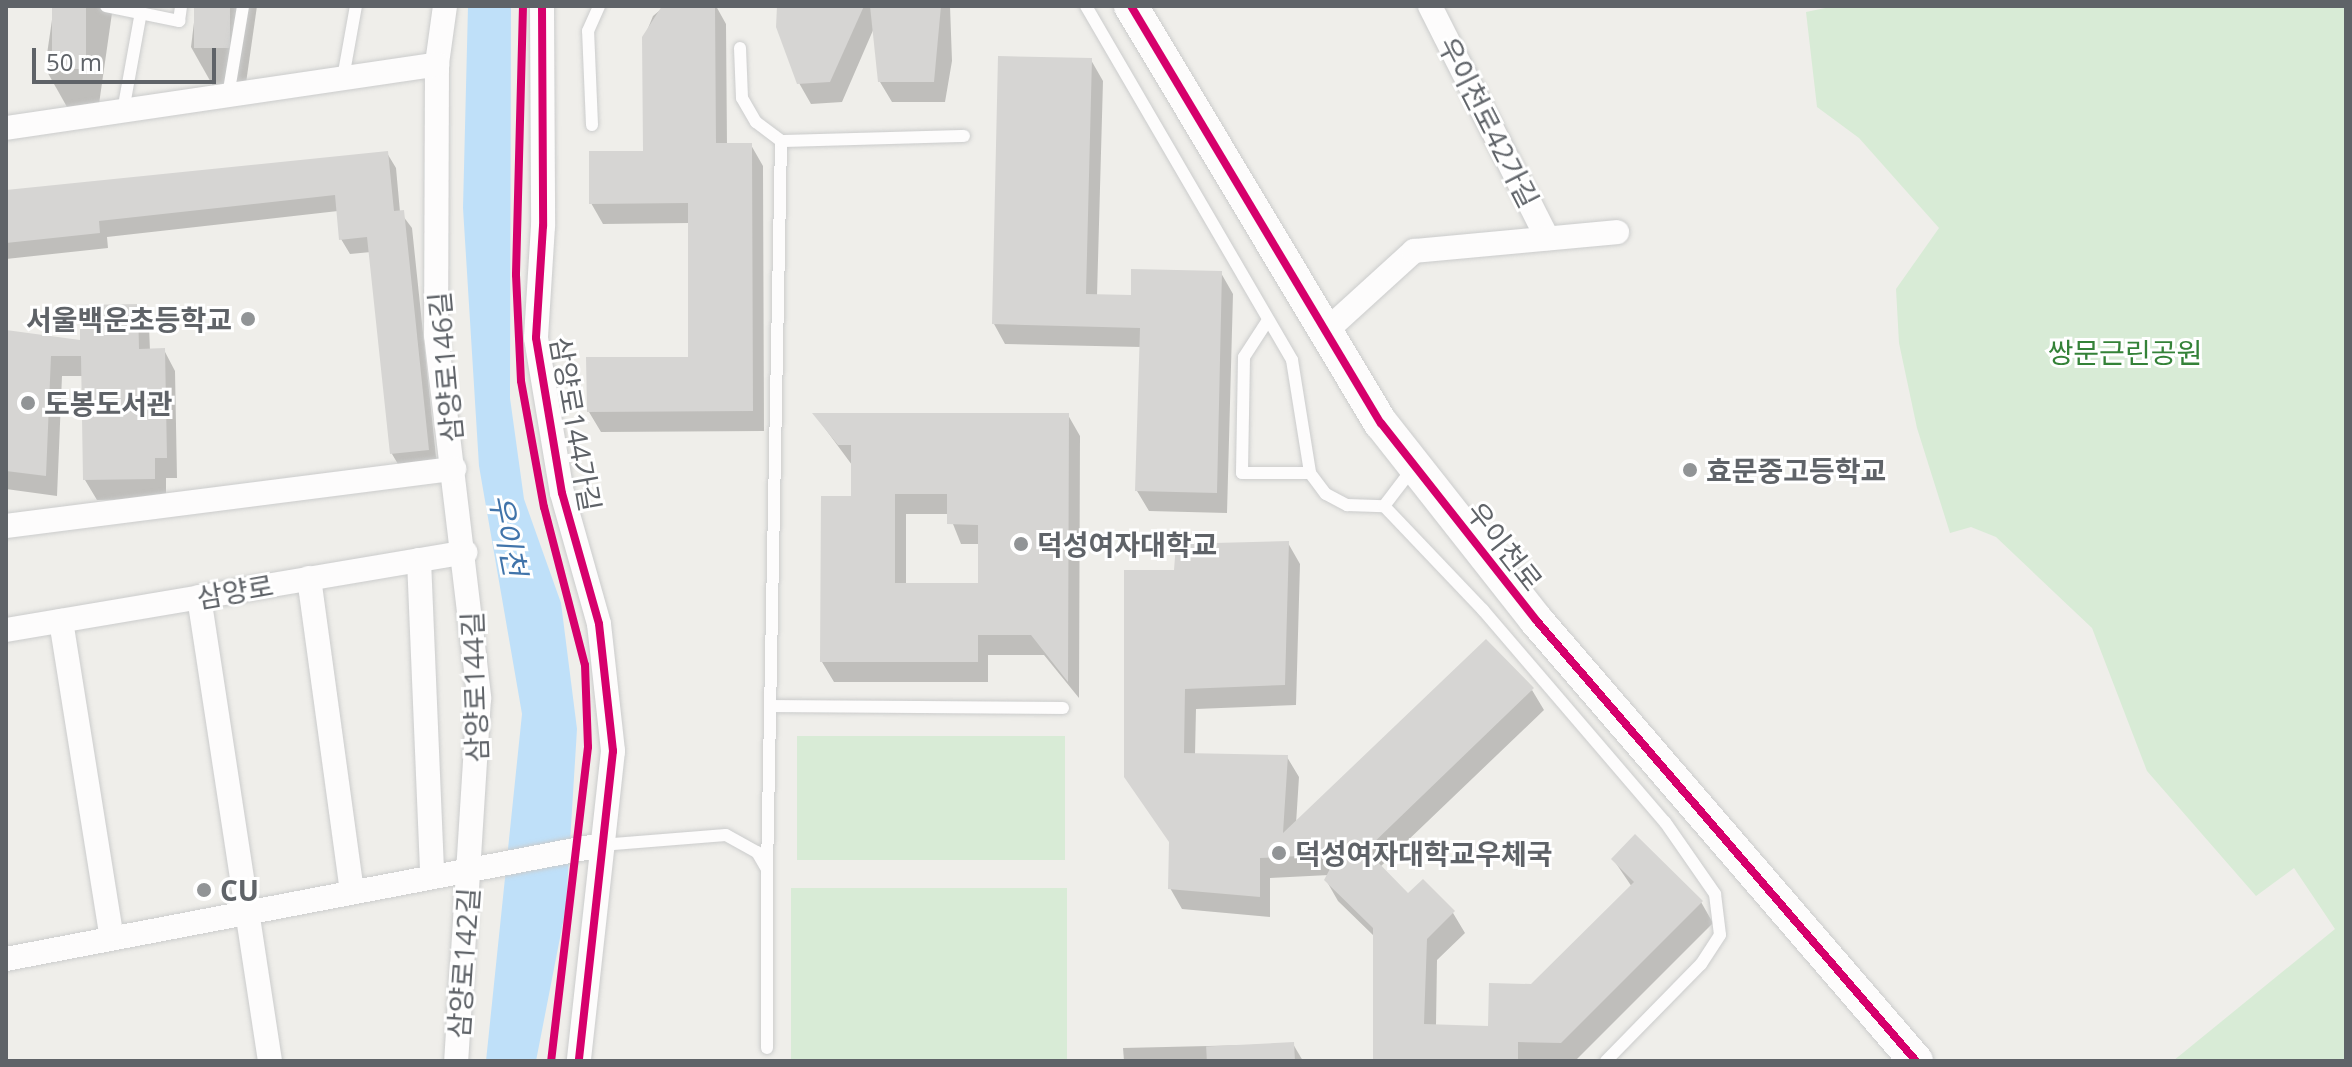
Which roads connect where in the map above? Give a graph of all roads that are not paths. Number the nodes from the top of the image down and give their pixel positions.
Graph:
1 (106, 6) edge
2 (181, 6) edge
3 (243, 6) edge
4 (356, 6) edge
5 (445, 6) edge
6 (542, 6) edge
7 (599, 6) edge
8 (1086, 6) edge
9 (1131, 6) edge
10 (1430, 6) edge
11 (141, 12) junction
12 (740, 48) dead end
13 (437, 64) junction
14 (343, 78) junction
15 (228, 96) junction
16 (123, 111) junction
17 (592, 125) dead end
18 (6, 128) edge
19 (964, 136) dead end
20 (781, 141) junction
21 (1617, 232) dead end
22 (1547, 238) junction
23 (1268, 320) junction
24 (1326, 331) junction
25 (1415, 466) junction
26 (454, 469) junction
27 (1310, 473) junction
28 (1384, 506) junction
29 (6, 526) edge
30 (465, 552) junction
31 (419, 560) junction
32 (309, 578) junction
33 (199, 597) junction
34 (61, 621) junction
35 (6, 630) edge
36 (773, 706) junction
37 (1063, 708) dead end
38 (601, 845) junction
39 (471, 866) junction
40 (767, 869) junction
41 (432, 874) junction
42 (352, 890) junction
43 (244, 911) junction
44 (112, 938) junction
45 (6, 959) edge
46 (767, 1048) dead end
47 (270, 1061) edge
48 (456, 1061) edge
49 (579, 1061) edge
50 (1606, 1061) edge
51 (1916, 1061) edge

1 - 11 lane
2 - 11 lane
3 - 15 lane
4 - 14 lane
5 - 13 street, 삼양로146길
6 - 38 street, 삼양로144가길
7 - 17 lane
8 - 23 lane
9 - 24 street, 우이천로
10 - 22 street, 우이천로42가길
11 - 16 lane
12 - 20 lane
13 - 14 street
13 - 26 street, 삼양로146길
14 - 15 street
15 - 16 street
16 - 18 street
19 - 20 lane
20 - 36 lane
21 - 22 street
22 - 24 street
23 - 27 lane
23 - 27 lane
24 - 25 street, 우이천로
25 - 28 lane
25 - 51 street, 우이천로
26 - 29 street, 삼양로146길
26 - 30 street, 삼양로144길
27 - 28 lane
28 - 50 lane
30 - 31 street, 삼양로
30 - 39 street, 삼양로144길
31 - 32 street, 삼양로
31 - 41 street, 삼양로144길
32 - 33 street, 삼양로
32 - 42 street
33 - 34 street, 삼양로
33 - 43 street
34 - 35 street, 삼양로
34 - 44 street
36 - 37 lane
36 - 40 lane
38 - 39 street
38 - 40 lane
38 - 49 street, 삼양로144가길
39 - 41 street
39 - 48 street, 삼양로142길
40 - 46 lane
41 - 42 street
42 - 43 street
43 - 44 street
43 - 47 street
44 - 45 street

